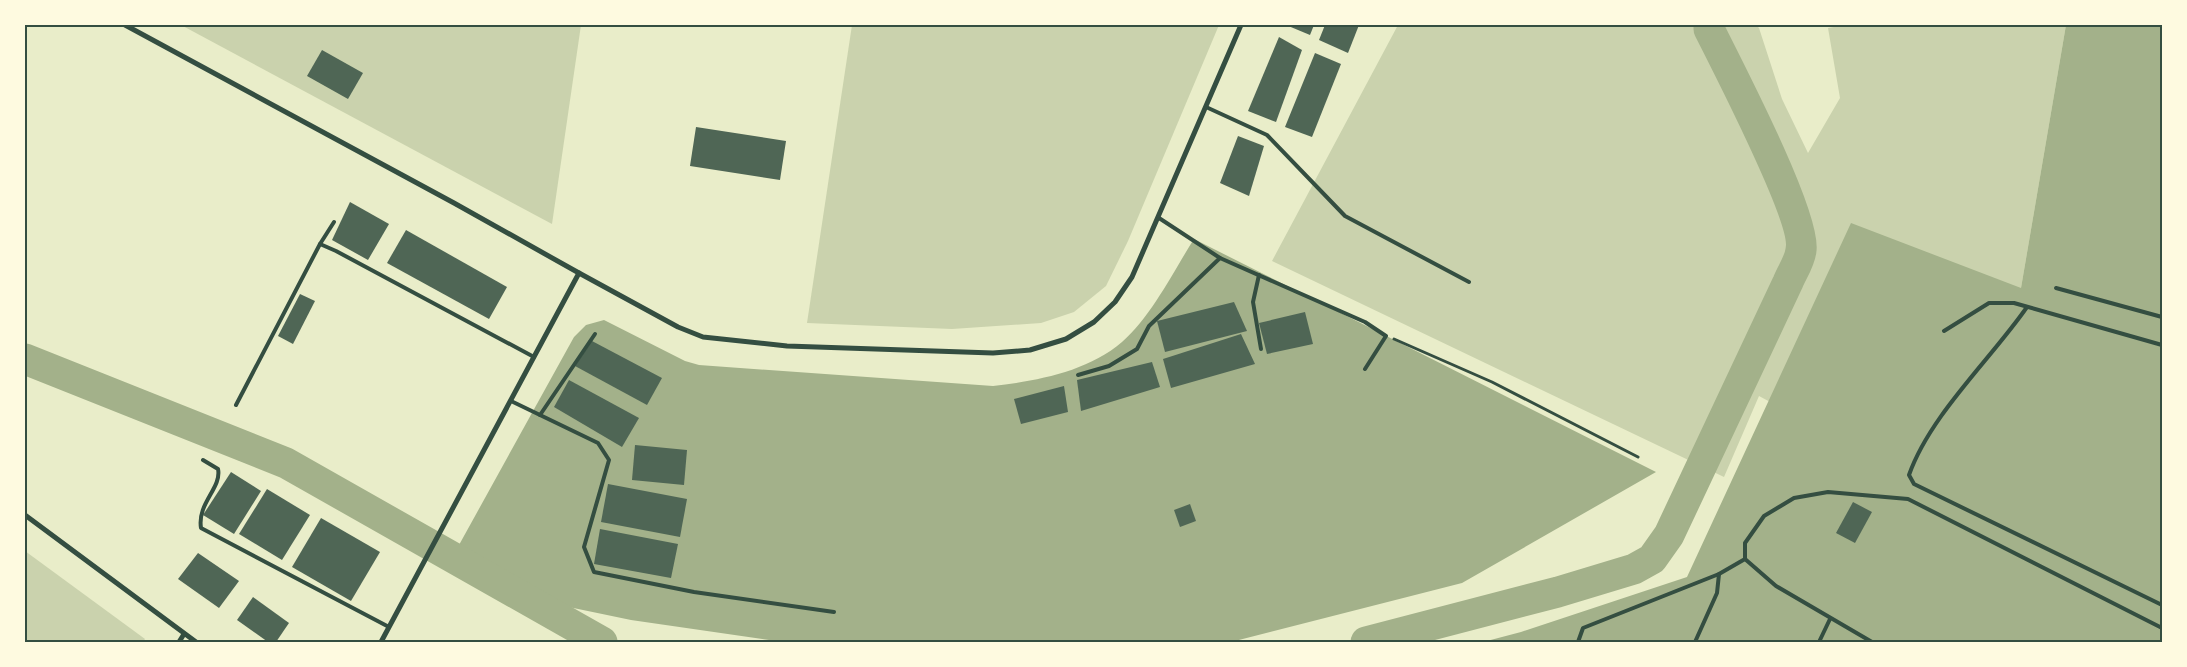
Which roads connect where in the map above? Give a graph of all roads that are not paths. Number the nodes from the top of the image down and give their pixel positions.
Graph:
1 (126, 25) edge
2 (1241, 25) edge
3 (1206, 108) junction
4 (1159, 218) junction
5 (334, 222) dead end
6 (320, 244) junction
7 (1220, 258) junction
8 (579, 273) junction
9 (1259, 275) junction
10 (1469, 282) dead end
11 (2056, 288) dead end
12 (2027, 307) junction
13 (2162, 317) edge
14 (1944, 331) dead end
15 (595, 334) dead end
16 (2162, 345) edge
17 (1262, 348) dead end
18 (534, 358) junction
19 (1365, 369) dead end
20 (1078, 375) dead end
21 (511, 401) junction
22 (236, 406) dead end
23 (540, 415) junction
24 (203, 460) dead end
25 (25, 515) edge
26 (1745, 559) junction
27 (1719, 574) junction
28 (2162, 605) edge
29 (834, 612) dead end
30 (1830, 619) junction
31 (389, 627) junction
32 (2162, 628) edge
33 (184, 634) junction
34 (179, 642) edge
35 (196, 642) edge
36 (381, 642) edge
37 (1578, 642) edge
38 (1694, 642) edge
39 (1818, 642) edge
40 (1872, 642) edge

1 - 8 street
2 - 3 street
3 - 4 street
3 - 10 lane
4 - 7 lane
4 - 8 street
5 - 6 lane
6 - 18 lane
6 - 22 lane
7 - 9 lane
7 - 20 lane
8 - 18 street
9 - 17 lane
9 - 19 lane
11 - 13 lane
12 - 14 lane
12 - 16 lane
12 - 28 lane
15 - 23 lane
18 - 21 street
21 - 23 lane
21 - 31 street
23 - 29 lane
24 - 31 lane
25 - 33 street
26 - 27 lane
26 - 30 lane
26 - 32 lane
27 - 37 lane
27 - 38 lane
30 - 39 lane
30 - 40 lane
31 - 36 street
33 - 34 street
33 - 35 street

